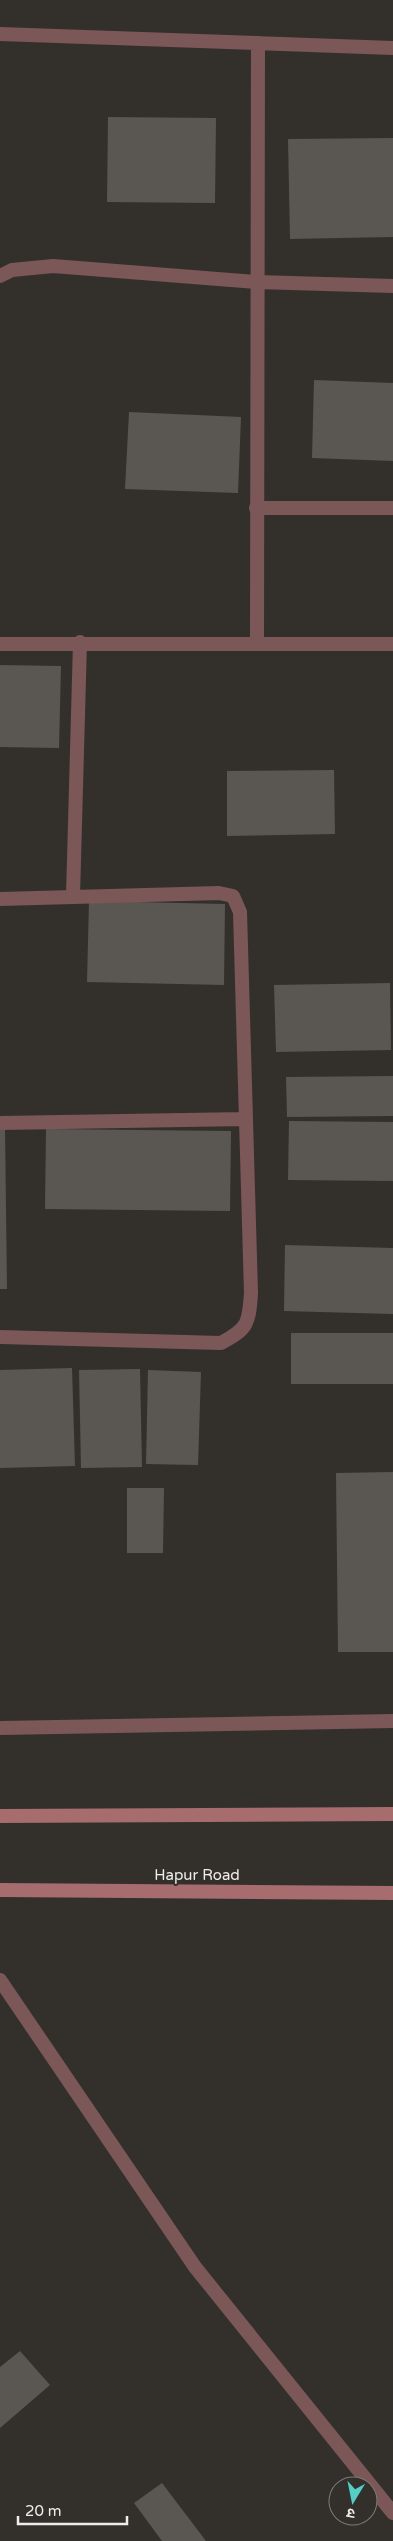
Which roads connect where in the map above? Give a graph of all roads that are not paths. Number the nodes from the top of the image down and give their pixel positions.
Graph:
1 (0, 34) edge
2 (258, 43) junction
3 (393, 48) edge
4 (0, 276) edge
5 (257, 282) junction
6 (393, 286) edge
7 (256, 508) junction
8 (393, 508) edge
9 (80, 642) junction
10 (257, 643) junction
11 (0, 644) edge
12 (393, 644) edge
13 (73, 896) junction
14 (0, 899) edge
15 (246, 1120) junction
16 (0, 1123) edge
17 (0, 1337) edge
18 (393, 1721) edge
19 (0, 1728) edge
20 (393, 1814) edge
21 (0, 1816) edge
22 (0, 1890) edge
23 (393, 1893) edge
24 (0, 1980) edge
25 (393, 2513) edge

1 - 2 street
2 - 3 street
2 - 5 street
4 - 5 street
5 - 6 street
5 - 7 street
7 - 8 street
7 - 10 street
9 - 10 street
9 - 11 street
9 - 13 street
10 - 12 street
13 - 14 street
13 - 15 street
15 - 16 street
15 - 17 street
18 - 19 street
20 - 21 main road
22 - 23 main road, Hapur Road
24 - 25 street

